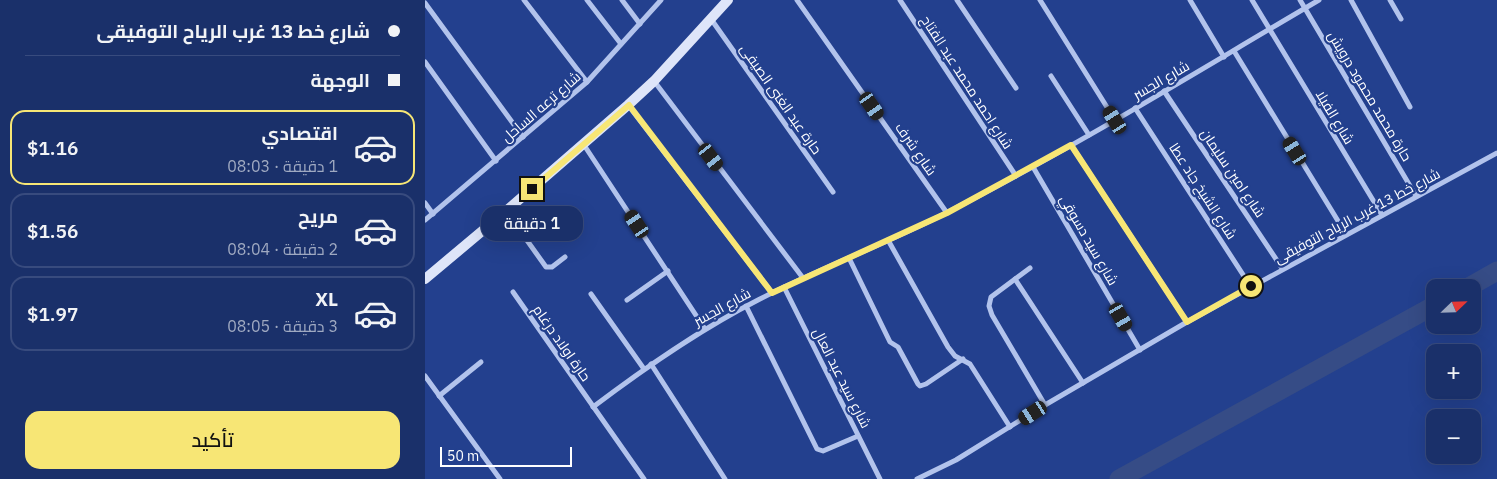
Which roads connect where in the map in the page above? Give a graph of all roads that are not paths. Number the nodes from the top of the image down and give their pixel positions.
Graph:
1 (524, 0) edge
2 (587, 0) edge
3 (622, 0) edge
4 (661, 0) edge
5 (728, 0) edge
6 (797, 0) edge
7 (900, 0) edge
8 (957, 0) edge
9 (1040, 0) edge
10 (1190, 0) edge
11 (1252, 0) edge
12 (1300, 0) edge
13 (1319, 0) edge
14 (1351, 0) edge
15 (1390, 0) edge
16 (425, 3) edge
17 (1305, 8) junction
18 (711, 18) junction
19 (1401, 18) dead end
20 (640, 24) junction
21 (1270, 29) junction
22 (621, 44) junction
23 (1234, 51) junction
24 (1224, 57) junction
25 (425, 62) edge
26 (1051, 76) dead end
27 (653, 81) junction
28 (587, 82) junction
29 (1016, 88) dead end
30 (1164, 90) junction
31 (629, 105) junction
32 (1410, 107) dead end
33 (1135, 108) junction
34 (1115, 120) junction
35 (1089, 135) junction
36 (523, 137) junction
37 (584, 145) junction
38 (1071, 145) junction
39 (1497, 153) edge
40 (496, 161) junction
41 (1033, 167) junction
42 (1016, 176) junction
43 (833, 192) dead end
44 (1416, 196) junction
45 (425, 203) edge
46 (506, 212) junction
47 (947, 213) junction
48 (433, 214) junction
49 (1381, 215) junction
50 (425, 220) edge
51 (1346, 234) junction
52 (888, 240) junction
53 (565, 257) dead end
54 (849, 258) junction
55 (1030, 268) dead end
56 (1282, 268) junction
57 (668, 271) junction
58 (803, 278) junction
59 (425, 279) edge
60 (1015, 279) junction
61 (1251, 286) junction
62 (783, 287) junction
63 (513, 292) dead end
64 (772, 293) junction
65 (591, 294) dead end
66 (627, 300) dead end
67 (746, 306) junction
68 (1187, 322) junction
69 (705, 329) junction
70 (1140, 350) junction
71 (963, 358) junction
72 (481, 362) dead end
73 (651, 364) junction
74 (644, 369) junction
75 (425, 376) edge
76 (1083, 383) junction
77 (439, 396) junction
78 (1045, 405) junction
79 (593, 407) junction
80 (1010, 427) junction
81 (859, 436) junction
82 (500, 479) edge
83 (644, 479) edge
84 (725, 479) edge
85 (880, 479) edge
86 (917, 479) edge

1 - 28 street
2 - 22 street
3 - 20 street
4 - 20 street, شارع ترعه الساحل
5 - 18 street
6 - 47 street, شارع شرف
7 - 42 street, شارع احمد محمد عبد الفتاح
8 - 29 street
9 - 34 street
10 - 24 street
11 - 21 street, شارع الفيلا
12 - 17 street, حارة محمد محمود درويش
13 - 17 street, شارع الجسر
14 - 32 street
15 - 19 street
16 - 36 street
17 - 21 street, شارع الجسر
17 - 44 street, حارة محمد محمود درويش
18 - 27 street
18 - 43 street, حارة عبد الغنى الصيفى
20 - 22 street, شارع ترعه الساحل
21 - 23 street, شارع الجسر
21 - 49 street, شارع الفيلا
22 - 28 street, شارع ترعه الساحل
23 - 24 street, شارع الجسر
23 - 51 street
24 - 30 street, شارع الجسر
25 - 40 street
26 - 35 street
27 - 31 street
27 - 58 street
28 - 36 street, شارع ترعه الساحل
30 - 33 street, شارع الجسر
30 - 56 street, شارع امين سليمان
31 - 37 street
31 - 64 street
33 - 34 street, شارع الجسر
33 - 61 street, شارع الشيخ جاد عطا
34 - 35 street, شارع الجسر
35 - 38 street, شارع الجسر
36 - 40 street, شارع ترعه الساحل
37 - 46 street
37 - 57 street
38 - 41 street, شارع الجسر
38 - 68 street
39 - 44 street, شارع خط 13 غرب الرياح التوفيقى
40 - 48 street, شارع ترعه الساحل
41 - 42 street, شارع الجسر
41 - 70 street, شارع سيد دسوقي
42 - 47 street, شارع الجسر
44 - 49 street, شارع خط 13 غرب الرياح التوفيقى
45 - 48 street
46 - 53 street
46 - 59 street
47 - 52 street, شارع الجسر
48 - 50 street, شارع ترعه الساحل
49 - 51 street, شارع خط 13 غرب الرياح التوفيقى
51 - 56 street, شارع خط 13 غرب الرياح التوفيقى
52 - 54 street, شارع الجسر
52 - 71 street
54 - 58 street, شارع الجسر
54 - 71 street
55 - 60 street
56 - 61 street, شارع خط 13 غرب الرياح التوفيقى
57 - 66 street
57 - 69 street
58 - 62 street, شارع الجسر
60 - 76 street
60 - 78 street
61 - 68 street, شارع خط 13 غرب الرياح التوفيقى
62 - 64 street, شارع الجسر
62 - 81 street, شارع سيد عبد العال
63 - 79 street, حارة اولاد درغام
64 - 67 street, شارع الجسر
65 - 74 street
67 - 69 street, شارع الجسر
67 - 81 street
68 - 70 street, شارع خط 13 غرب الرياح التوفيقى
69 - 73 street, شارع الجسر
70 - 76 street, شارع خط 13 غرب الرياح التوفيقى
71 - 80 street
72 - 77 street
73 - 74 street, شارع الجسر
73 - 84 street
74 - 79 street, شارع الجسر
75 - 77 street
76 - 78 street, شارع خط 13 غرب الرياح التوفيقى
77 - 82 street
78 - 80 street, شارع خط 13 غرب الرياح التوفيقى
79 - 83 street, حارة اولاد درغام
80 - 86 street, شارع خط 13 غرب الرياح التوفيقى
81 - 85 street, شارع سيد عبد العال

